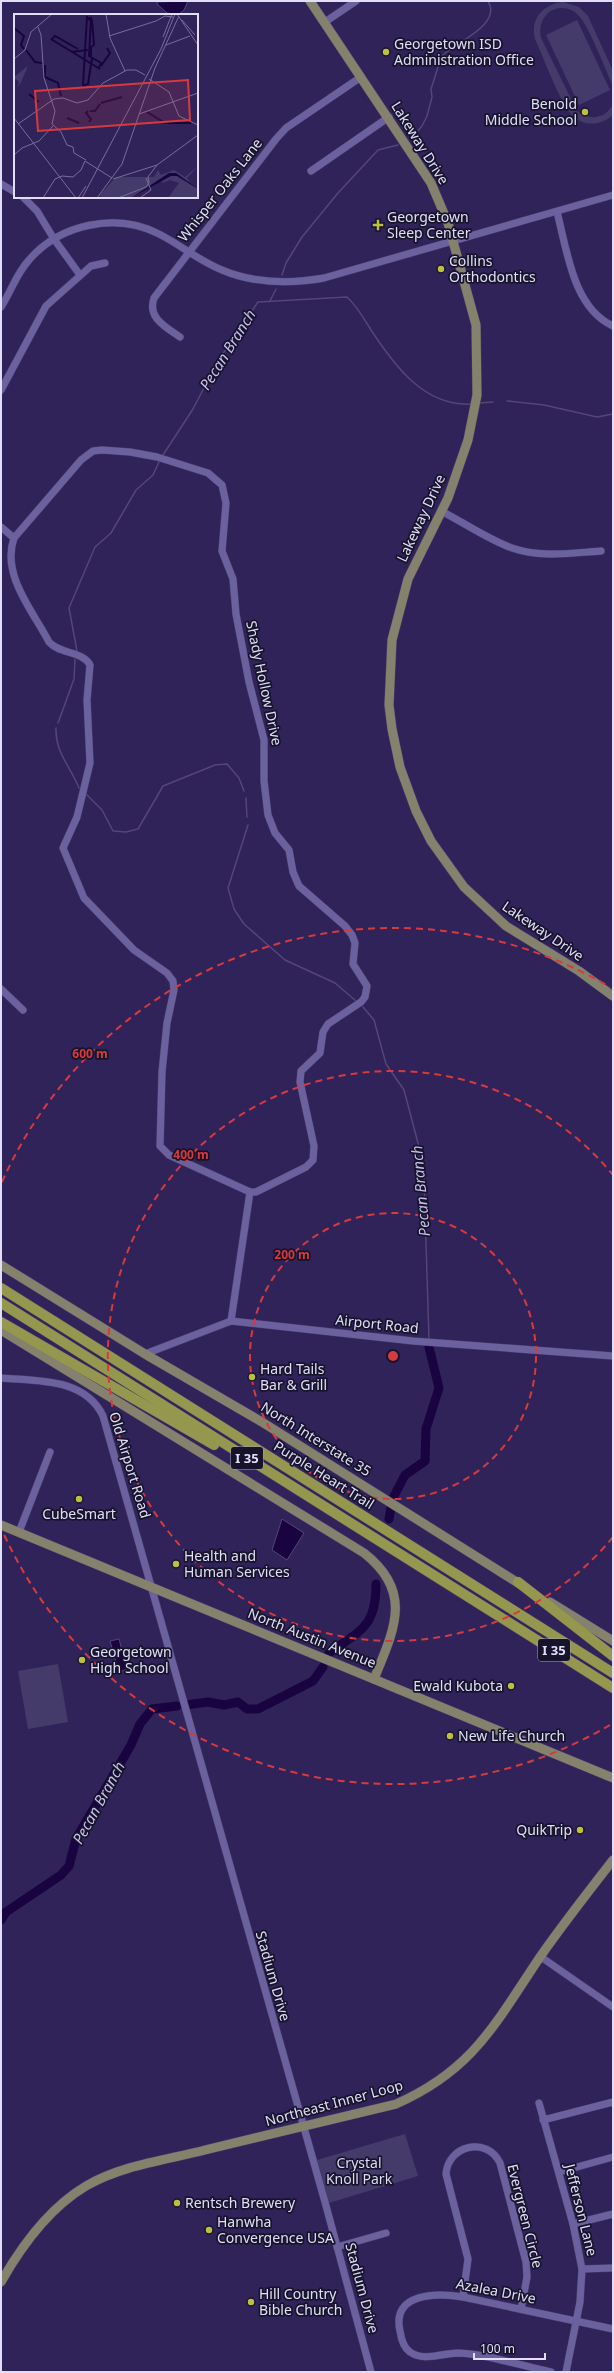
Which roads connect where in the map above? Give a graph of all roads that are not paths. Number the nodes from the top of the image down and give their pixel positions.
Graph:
1 (310, 1) edge
2 (356, 1) edge
3 (325, 22) junction
4 (361, 77) junction
5 (389, 118) junction
6 (311, 171) dead end
7 (1, 184) edge
8 (14, 191) edge
9 (613, 195) edge
10 (24, 198) edge
11 (557, 212) junction
12 (54, 239) junction
13 (453, 242) junction
14 (188, 253) junction
15 (105, 263) dead end
16 (80, 275) junction
17 (1, 307) edge
18 (613, 326) edge
19 (180, 337) dead end
20 (1, 390) edge
21 (441, 511) junction
22 (1, 527) edge
23 (14, 538) junction
24 (601, 551) dead end
25 (1, 990) edge
26 (613, 996) edge
27 (22, 1010) dead end
28 (250, 1192) junction
29 (1, 1265) edge
30 (1, 1288) edge
31 (1, 1303) edge
32 (231, 1321) junction
33 (1, 1322) edge
34 (1, 1330) edge
35 (145, 1354) junction
36 (613, 1356) edge
37 (1, 1378) edge
38 (50, 1452) dead end
39 (288, 1484) junction
40 (1, 1525) edge
41 (19, 1532) junction
42 (518, 1582) junction
43 (150, 1587) junction
44 (613, 1641) edge
45 (613, 1656) edge
46 (613, 1673) edge
47 (374, 1679) junction
48 (613, 1688) edge
49 (613, 1778) edge
50 (613, 1860) edge
51 (541, 1957) junction
52 (613, 2007) edge
53 (613, 2102) edge
54 (539, 2103) dead end
55 (543, 2120) junction
56 (302, 2127) junction
57 (613, 2157) edge
58 (559, 2172) junction
59 (613, 2214) edge
60 (573, 2224) junction
61 (386, 2234) dead end
62 (337, 2247) junction
63 (613, 2268) edge
64 (582, 2269) junction
65 (1, 2282) edge
66 (463, 2298) junction
67 (521, 2309) junction
68 (576, 2321) junction
69 (613, 2329) edge
70 (371, 2372) edge
71 (551, 2372) edge
72 (566, 2372) edge

1 - 3 main road, Lakeway Drive
2 - 3 street
3 - 4 main road, Lakeway Drive
4 - 5 main road, Lakeway Drive
4 - 14 street, Whisper Oaks Lane
5 - 6 street
5 - 13 main road, Lakeway Drive
7 - 8 street
9 - 11 street
10 - 12 street
11 - 13 street
11 - 18 street
12 - 14 street
12 - 16 street
12 - 17 street
13 - 14 street
13 - 21 main road, Lakeway Drive
14 - 19 street, Whisper Oaks Lane
15 - 16 street
16 - 20 street
21 - 24 street
21 - 26 main road, Lakeway Drive
22 - 23 street
23 - 28 street
23 - 28 street, Shady Hollow Drive
25 - 27 street
28 - 32 street
29 - 35 main road, North Interstate 35
30 - 46 highway, Purple Heart Trail / I 35
31 - 39 highway, Purple Heart Trail / I 35
32 - 35 street, Airport Road
32 - 36 street, Airport Road
33 - 39 highway
34 - 47 main road
35 - 42 main road, North Interstate 35
37 - 43 street, Old Airport Road
38 - 41 street
39 - 48 highway, Purple Heart Trail / I 35
40 - 41 main road, North Austin Avenue
41 - 43 main road, North Austin Avenue
42 - 44 main road, North Interstate 35
42 - 45 highway
43 - 47 main road, North Austin Avenue
43 - 56 street, Stadium Drive
47 - 49 main road, North Austin Avenue
50 - 51 main road, Northeast Inner Loop
51 - 52 street
51 - 56 main road, Northeast Inner Loop
53 - 55 street
54 - 55 street, Jefferson Lane
55 - 58 street, Jefferson Lane
56 - 62 street, Stadium Drive
56 - 65 main road, Northeast Inner Loop
57 - 58 street
58 - 60 street, Jefferson Lane
59 - 60 street
60 - 64 street, Jefferson Lane
61 - 62 street
62 - 70 street, Stadium Drive
63 - 64 street
64 - 68 street, Jefferson Lane
66 - 67 street, Azalea Drive
66 - 67 street, Evergreen Circle
66 - 71 street, Azalea Drive
67 - 68 street, Azalea Drive
68 - 69 street, Azalea Drive
68 - 72 street, Jefferson Lane

